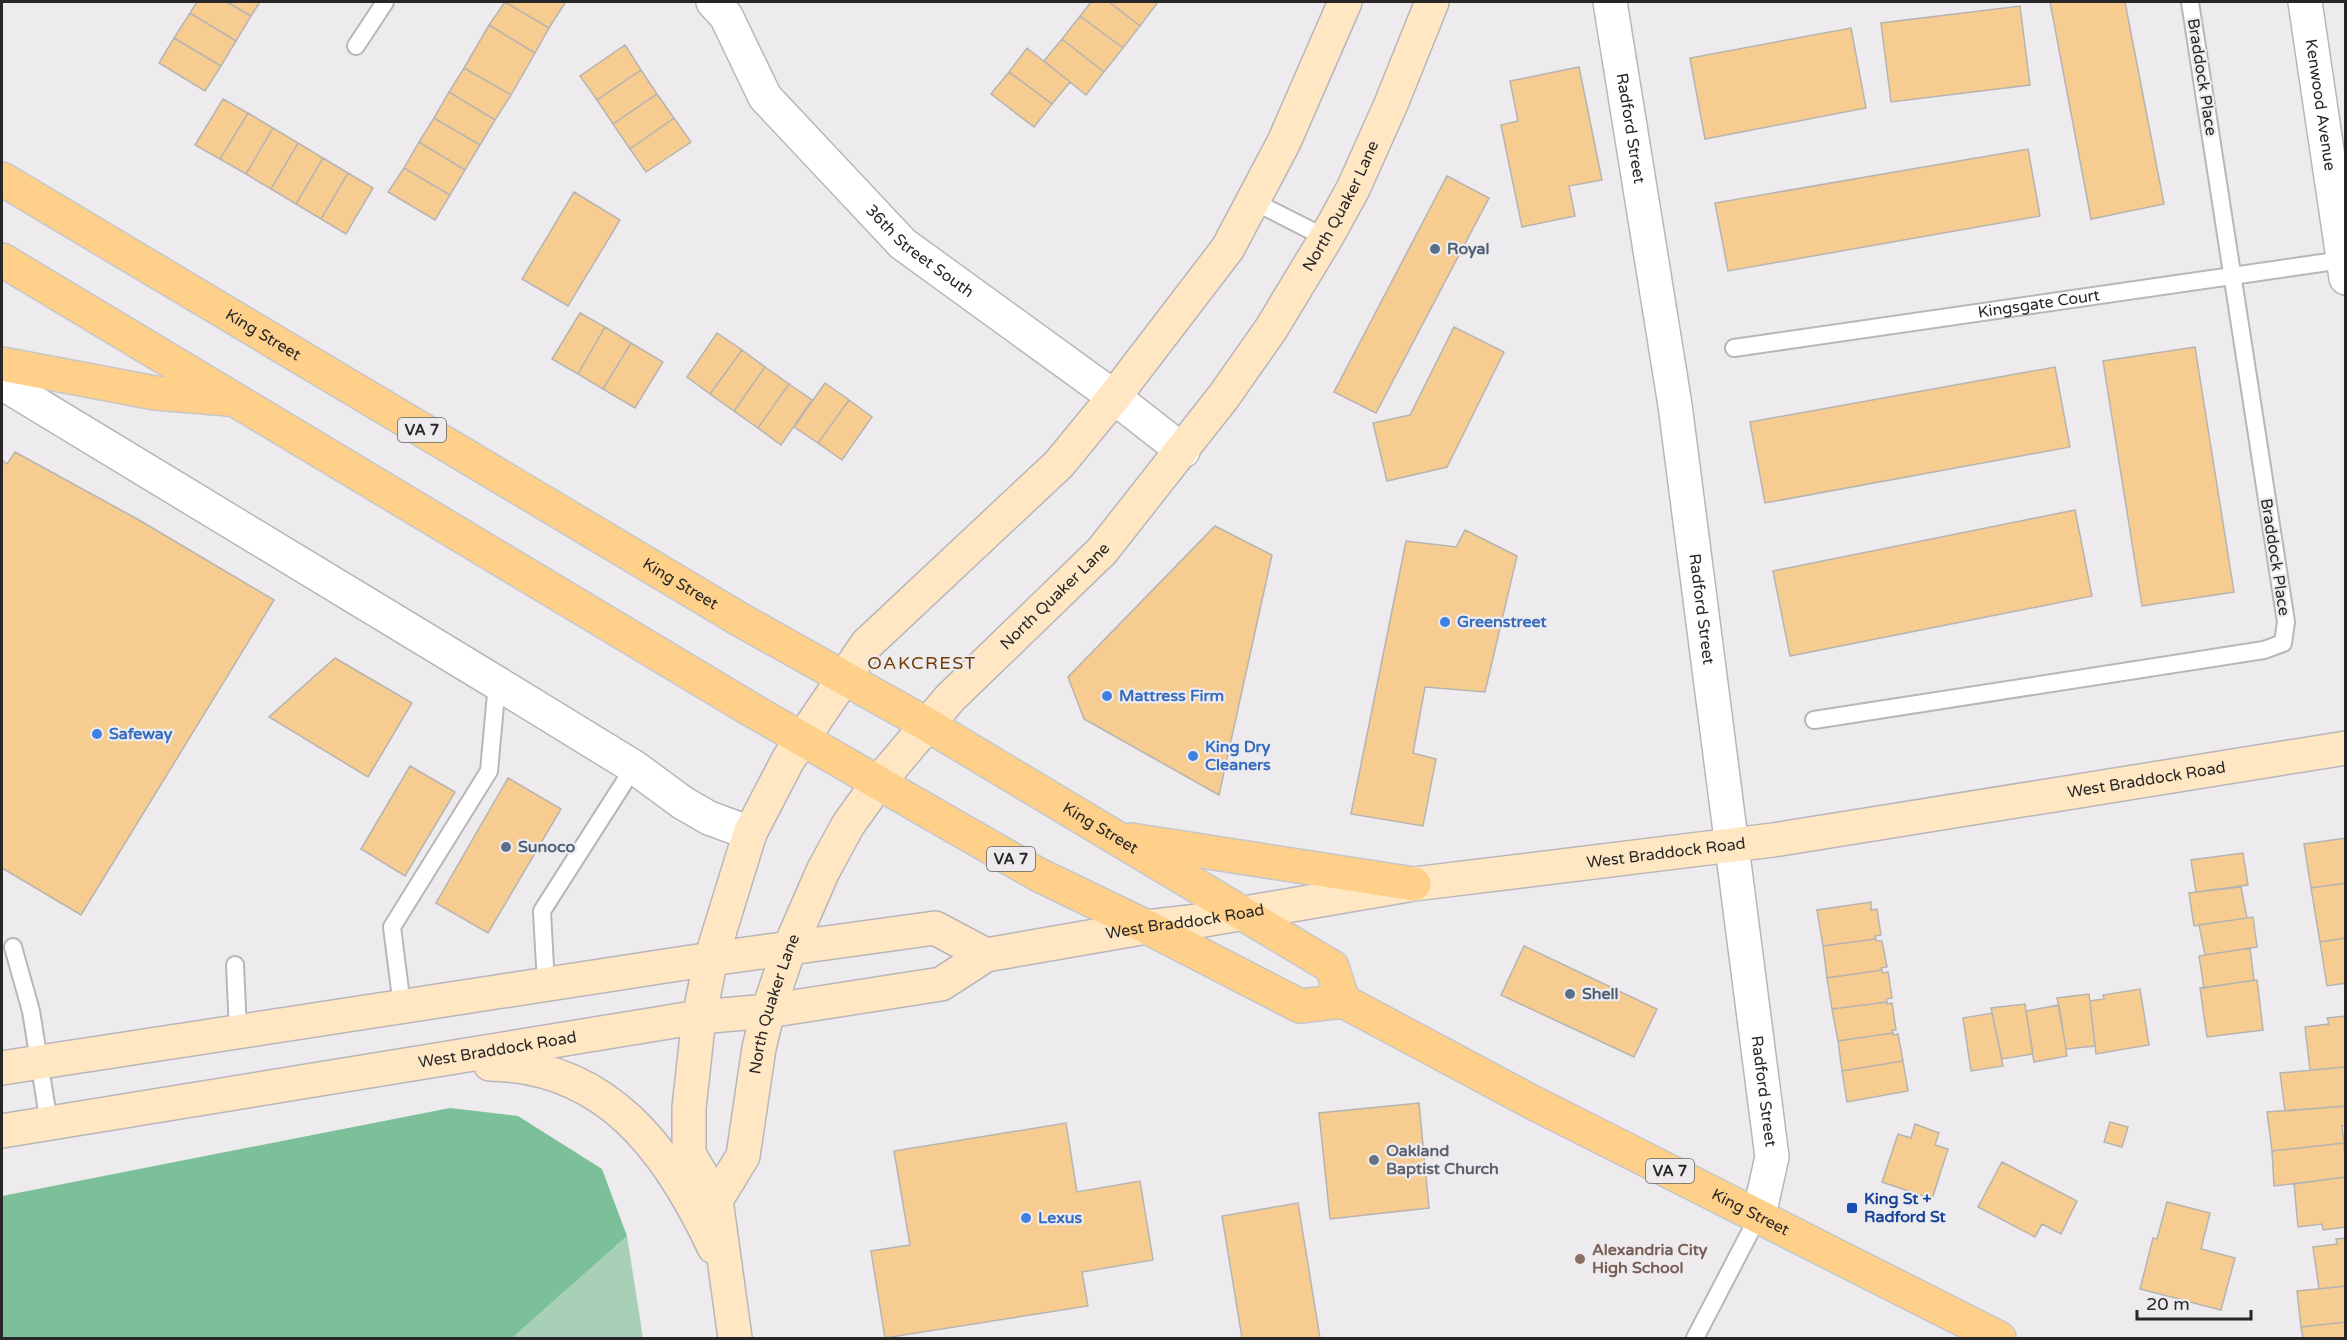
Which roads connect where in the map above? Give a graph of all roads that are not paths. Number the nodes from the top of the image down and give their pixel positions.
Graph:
1 (386, 2) edge
2 (1345, 2) edge
3 (1432, 2) edge
4 (1610, 2) edge
5 (2190, 2) edge
6 (2305, 2) edge
7 (721, 6) edge
8 (356, 46) dead end
9 (2, 179) edge
10 (1252, 201) junction
11 (1326, 238) junction
12 (2, 260) edge
13 (2344, 269) edge
14 (2232, 276) junction
15 (1734, 348) dead end
16 (2, 364) edge
17 (2, 383) edge
18 (1114, 397) junction
19 (234, 400) junction
20 (1183, 451) junction
21 (844, 679) junction
22 (498, 683) junction
23 (1814, 720) dead end
24 (928, 725) junction
25 (802, 739) junction
26 (2346, 748) edge
27 (634, 767) junction
28 (878, 783) junction
29 (750, 833) junction
30 (1118, 838) junction
31 (1733, 846) junction
32 (1414, 884) junction
33 (1242, 913) junction
34 (1147, 927) junction
35 (13, 947) dead end
36 (789, 949) junction
37 (986, 955) junction
38 (711, 959) junction
39 (235, 964) dead end
40 (546, 985) junction
41 (1343, 1001) junction
42 (402, 1006) junction
43 (768, 1011) junction
44 (699, 1017) junction
45 (238, 1030) junction
46 (39, 1062) junction
47 (409, 1066) junction
48 (2, 1068) edge
49 (49, 1123) junction
50 (2, 1131) edge
51 (716, 1200) junction
52 (1759, 1215) junction
53 (726, 1273) junction
54 (735, 1338) edge
55 (1695, 1338) edge
56 (1999, 1338) edge

1 - 8 lane
2 - 10 main road
3 - 11 main road, North Quaker Lane
4 - 31 street, Radford Street
5 - 14 lane, Braddock Place
6 - 13 street, Kenwood Avenue
7 - 18 street, 36th Street South
9 - 21 main road, King Street / VA 7
10 - 11 lane
10 - 18 main road
11 - 20 main road, North Quaker Lane
12 - 19 main road, VA 7
13 - 14 lane, Kingsgate Court
14 - 15 lane, Kingsgate Court
14 - 23 lane, Braddock Place
16 - 19 main road
17 - 22 street
18 - 20 street, 36th Street South
18 - 21 main road
19 - 25 main road, VA 7
20 - 24 main road, North Quaker Lane
21 - 24 main road, King Street / VA 7
21 - 25 main road
22 - 27 street
22 - 42 lane
24 - 28 main road, North Quaker Lane
24 - 30 main road, King Street / VA 7
25 - 28 main road, VA 7
25 - 29 main road
26 - 31 main road, West Braddock Road
27 - 29 street
27 - 40 lane
28 - 34 main road, VA 7
28 - 36 main road, North Quaker Lane
29 - 38 main road
30 - 32 main road
30 - 33 main road, King Street / VA 7
31 - 32 main road, West Braddock Road
31 - 52 street, Radford Street
32 - 33 main road, West Braddock Road
33 - 34 main road, West Braddock Road
33 - 41 main road, King Street / VA 7
34 - 37 main road, West Braddock Road
34 - 41 main road, VA 7
35 - 46 lane
36 - 37 main road
36 - 38 main road
36 - 43 main road, North Quaker Lane
37 - 43 main road, West Braddock Road
38 - 40 main road
38 - 44 main road
39 - 45 lane
40 - 42 main road
41 - 52 main road, King Street / VA 7
42 - 45 main road
43 - 44 main road, West Braddock Road
43 - 51 main road, North Quaker Lane
44 - 47 main road, West Braddock Road
44 - 51 main road
45 - 46 main road
46 - 48 main road
46 - 49 lane
47 - 49 main road, West Braddock Road
47 - 53 main road
49 - 50 main road, West Braddock Road
51 - 53 main road
52 - 55 lane
52 - 56 main road, King Street / VA 7
53 - 54 main road

